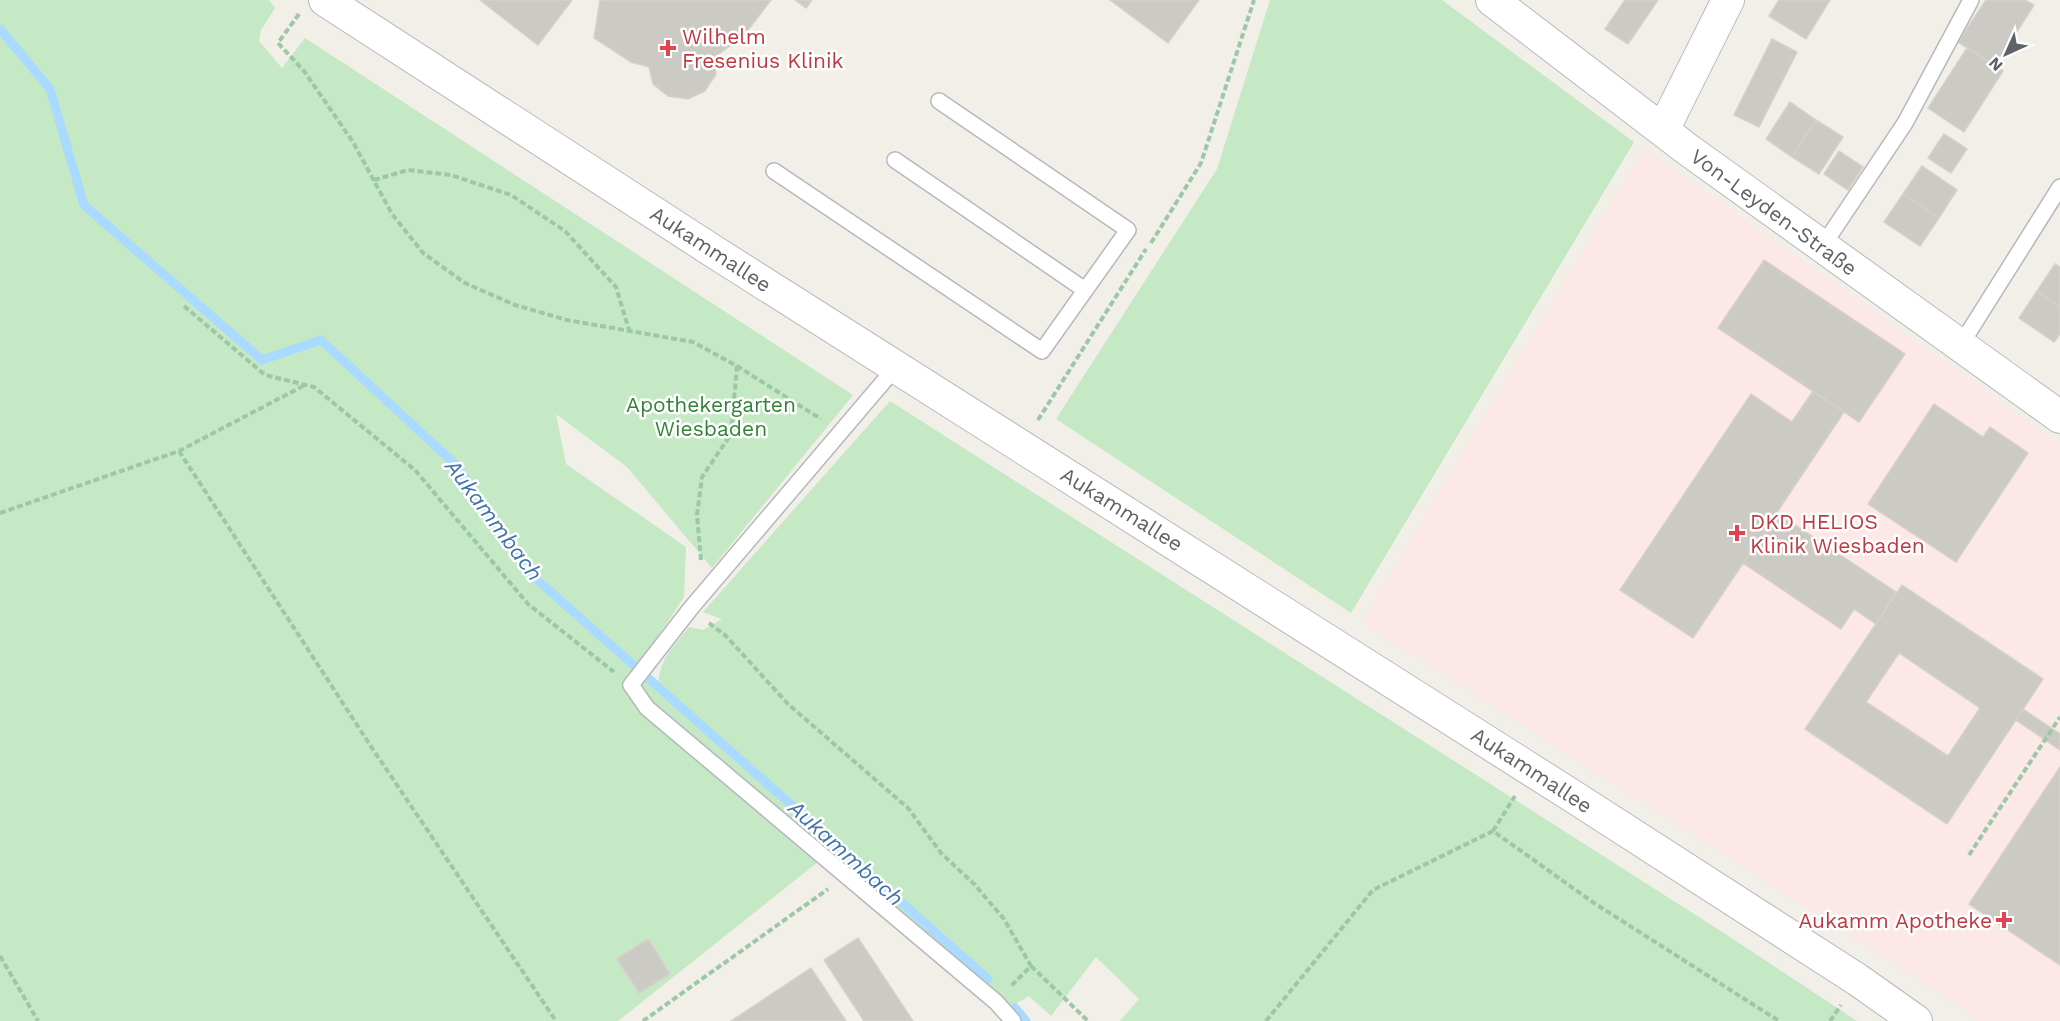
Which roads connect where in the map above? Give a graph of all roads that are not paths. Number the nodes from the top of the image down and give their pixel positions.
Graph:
1 (1492, 0) edge
2 (1728, 0) edge
3 (1971, 0) edge
4 (314, 4) edge
5 (939, 101) dead end
6 (1663, 130) junction
7 (895, 160) dead end
8 (774, 171) dead end
9 (2060, 187) edge
10 (1822, 247) junction
11 (1085, 290) junction
12 (1960, 345) junction
13 (896, 368) junction
14 (2060, 417) edge
15 (1013, 1021) edge
16 (1916, 1021) edge

1 - 6 street, Von-Leyden-Straße
2 - 6 street
3 - 10 lane
4 - 13 street, Aukammallee
5 - 11 lane
6 - 10 street, Von-Leyden-Straße
7 - 11 lane
8 - 11 lane
9 - 12 lane
10 - 12 street, Von-Leyden-Straße
12 - 14 street, Von-Leyden-Straße
13 - 15 lane
13 - 16 street, Aukammallee

